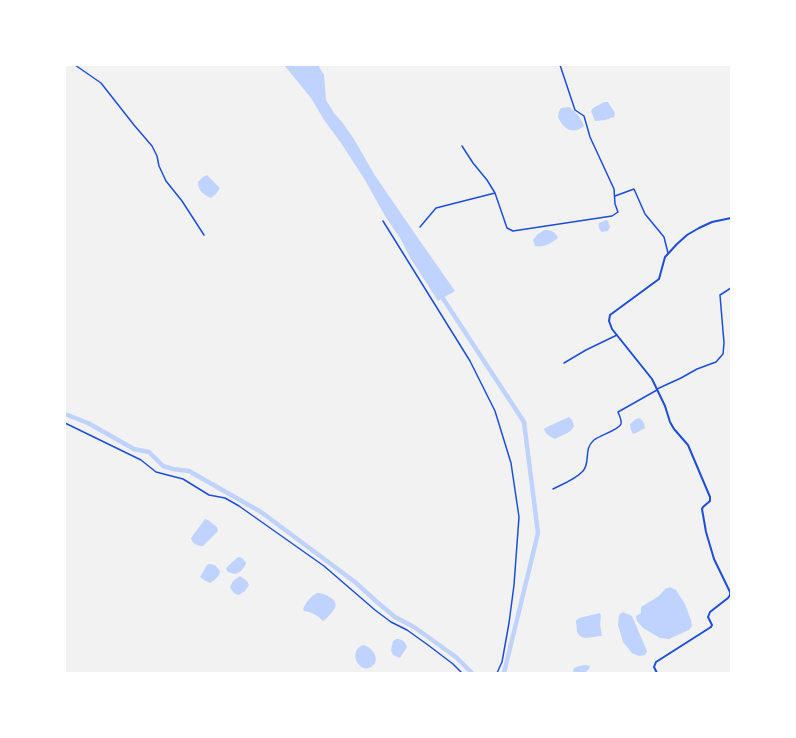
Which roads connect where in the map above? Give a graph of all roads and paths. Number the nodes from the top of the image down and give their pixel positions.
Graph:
1 (75, 65) edge
2 (560, 65) edge
3 (462, 146) dead end
4 (495, 193) junction
5 (614, 196) junction
6 (731, 218) edge
7 (383, 221) dead end
8 (420, 227) dead end
9 (204, 235) dead end
10 (668, 253) junction
11 (731, 288) edge
12 (617, 335) junction
13 (564, 363) dead end
14 (657, 389) junction
15 (65, 423) edge
16 (553, 488) dead end
17 (462, 673) edge
18 (497, 673) edge
19 (657, 673) edge

1 - 9 street
2 - 5 street
3 - 4 street
4 - 5 street
4 - 8 street
5 - 10 street
6 - 10 street
7 - 18 street
10 - 12 street
11 - 14 street
12 - 13 street
12 - 14 street
14 - 16 street
14 - 19 street
15 - 17 street

